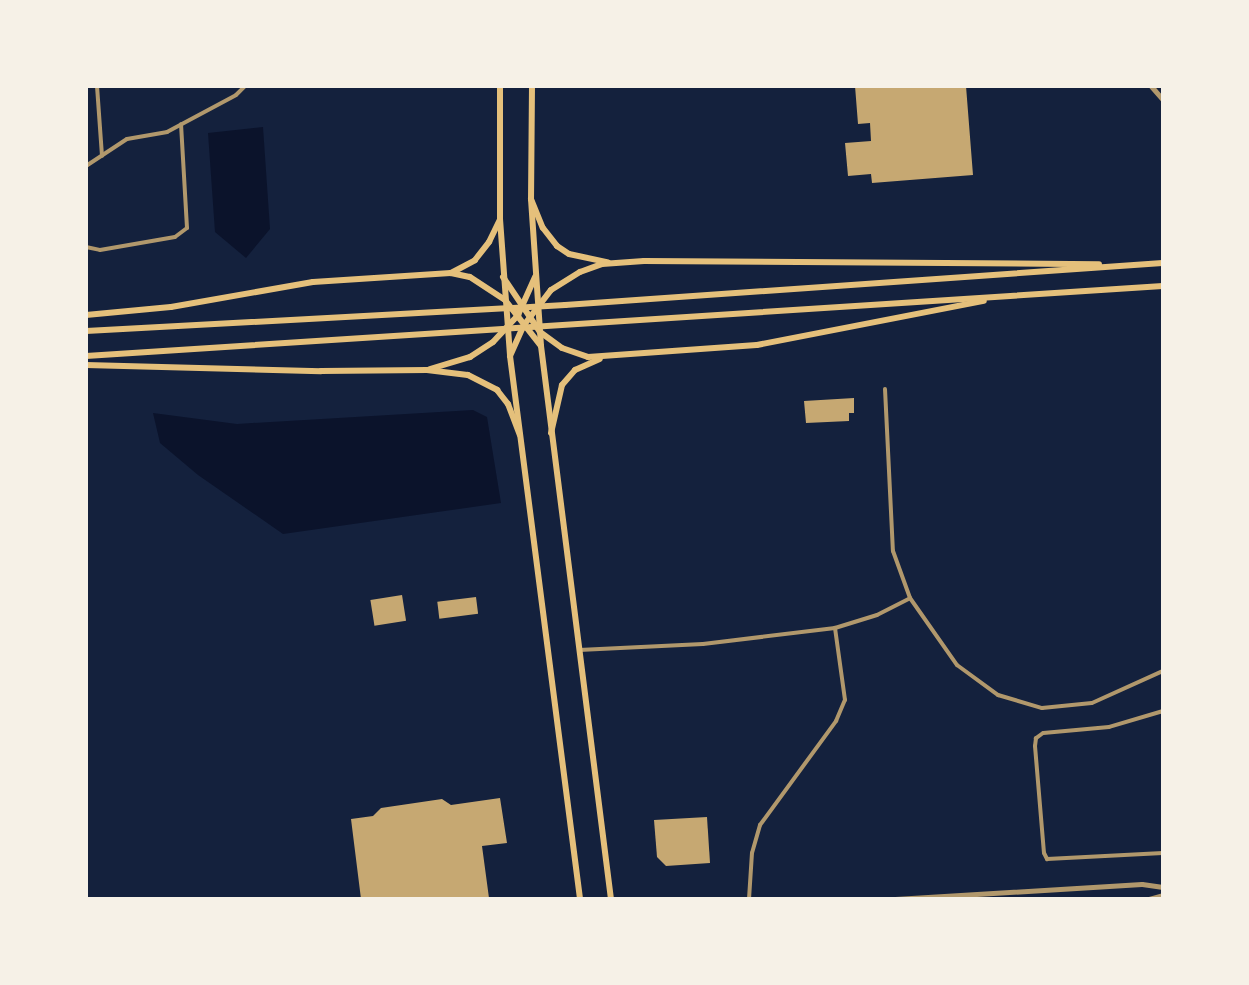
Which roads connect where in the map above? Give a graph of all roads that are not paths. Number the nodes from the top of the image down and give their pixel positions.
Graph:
1 (97, 86) edge
2 (245, 86) edge
3 (500, 86) edge
4 (532, 86) edge
5 (1151, 86) edge
6 (1157, 89) edge
7 (1163, 100) edge
8 (181, 124) junction
9 (102, 156) junction
10 (86, 166) edge
11 (531, 199) junction
12 (500, 219) junction
13 (86, 247) edge
14 (615, 263) junction
15 (1163, 263) edge
16 (1143, 264) junction
17 (451, 273) junction
18 (503, 277) junction
19 (535, 277) junction
20 (1163, 286) edge
21 (995, 297) junction
22 (505, 300) junction
23 (537, 305) junction
24 (519, 312) junction
25 (86, 315) edge
26 (526, 322) junction
27 (508, 330) junction
28 (86, 331) edge
29 (540, 332) junction
30 (541, 346) junction
31 (86, 356) edge
32 (510, 356) junction
33 (606, 358) junction
34 (86, 365) edge
35 (427, 370) junction
36 (885, 389) dead end
37 (551, 433) junction
38 (520, 435) junction
39 (910, 598) junction
40 (835, 628) junction
41 (579, 650) junction
42 (1163, 671) edge
43 (1163, 711) edge
44 (1163, 853) edge
45 (1163, 887) edge
46 (1039, 891) junction
47 (1163, 895) edge
48 (580, 899) edge
49 (611, 899) edge
50 (749, 899) edge
51 (895, 899) edge
52 (906, 899) edge
53 (1040, 899) edge
54 (1149, 899) edge

1 - 9 street
2 - 8 street
3 - 12 main road
4 - 11 main road
5 - 6 street
6 - 7 street
8 - 9 street
8 - 13 street
9 - 10 street
11 - 14 main road
11 - 19 main road
12 - 17 main road
12 - 18 main road
14 - 16 main road
14 - 23 main road
15 - 16 main road
16 - 28 main road
17 - 22 main road
17 - 25 main road
18 - 22 main road
18 - 24 main road
19 - 23 main road
19 - 24 main road
20 - 21 main road
21 - 31 main road
21 - 33 main road
22 - 24 main road
22 - 27 main road
23 - 26 main road
23 - 29 main road
24 - 26 main road
24 - 27 main road
26 - 29 main road
26 - 30 main road
26 - 32 main road
27 - 32 main road
27 - 35 main road
29 - 30 main road
29 - 33 main road
30 - 37 main road
32 - 38 main road
33 - 37 main road
34 - 35 main road
35 - 38 main road
36 - 39 street
37 - 41 main road
38 - 48 main road
39 - 40 street
39 - 42 street
40 - 41 street
40 - 50 street
41 - 49 main road
43 - 44 street
45 - 46 street
46 - 52 street
46 - 53 street
47 - 54 street
51 - 52 street

